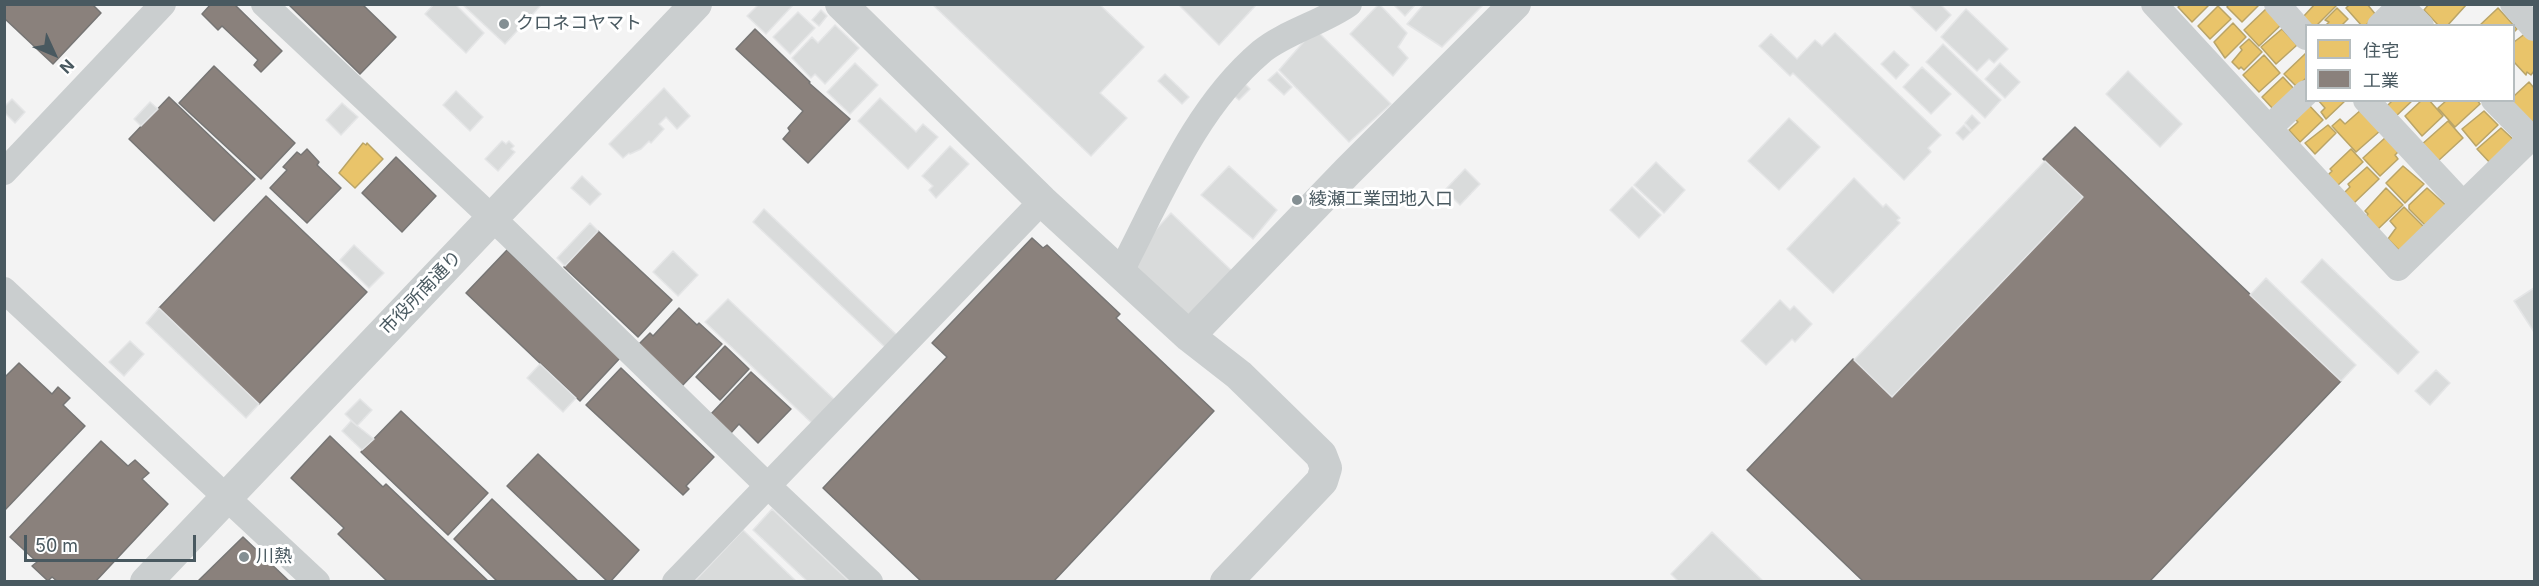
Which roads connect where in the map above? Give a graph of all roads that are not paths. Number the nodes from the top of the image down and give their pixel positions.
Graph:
1 (163, 4) edge
2 (264, 4) edge
3 (696, 4) edge
4 (841, 4) edge
5 (1349, 4) edge
6 (1515, 4) edge
7 (2154, 4) edge
8 (2277, 4) edge
9 (2513, 4) edge
10 (2402, 5) edge
11 (2382, 24) edge
12 (2419, 24) edge
13 (2535, 28) edge
14 (2305, 35) edge
15 (2305, 95) edge
16 (2368, 102) edge
17 (2496, 102) edge
18 (2269, 128) junction
19 (2533, 136) edge
20 (4, 172) edge
21 (1042, 201) junction
22 (2463, 204) junction
23 (493, 219) junction
24 (1120, 273) junction
25 (4, 290) edge
26 (1189, 336) junction
27 (767, 485) junction
28 (226, 497) junction
29 (146, 582) edge
30 (316, 582) edge
31 (675, 582) edge
32 (870, 582) edge
33 (1226, 582) edge

1 - 20 street
2 - 23 street
3 - 23 street, 市役所南通り
4 - 21 street
5 - 24 street
6 - 26 street
7 - 18 street
8 - 14 street
9 - 13 street
10 - 11 street
10 - 12 street
15 - 18 street
16 - 22 street
17 - 19 street
18 - 22 street
19 - 22 street
21 - 24 street
21 - 27 street
23 - 27 street
23 - 28 street, 市役所南通り
24 - 26 street
25 - 28 street
26 - 33 street
27 - 31 street
27 - 32 street
28 - 29 street, 市役所南通り
28 - 30 street

